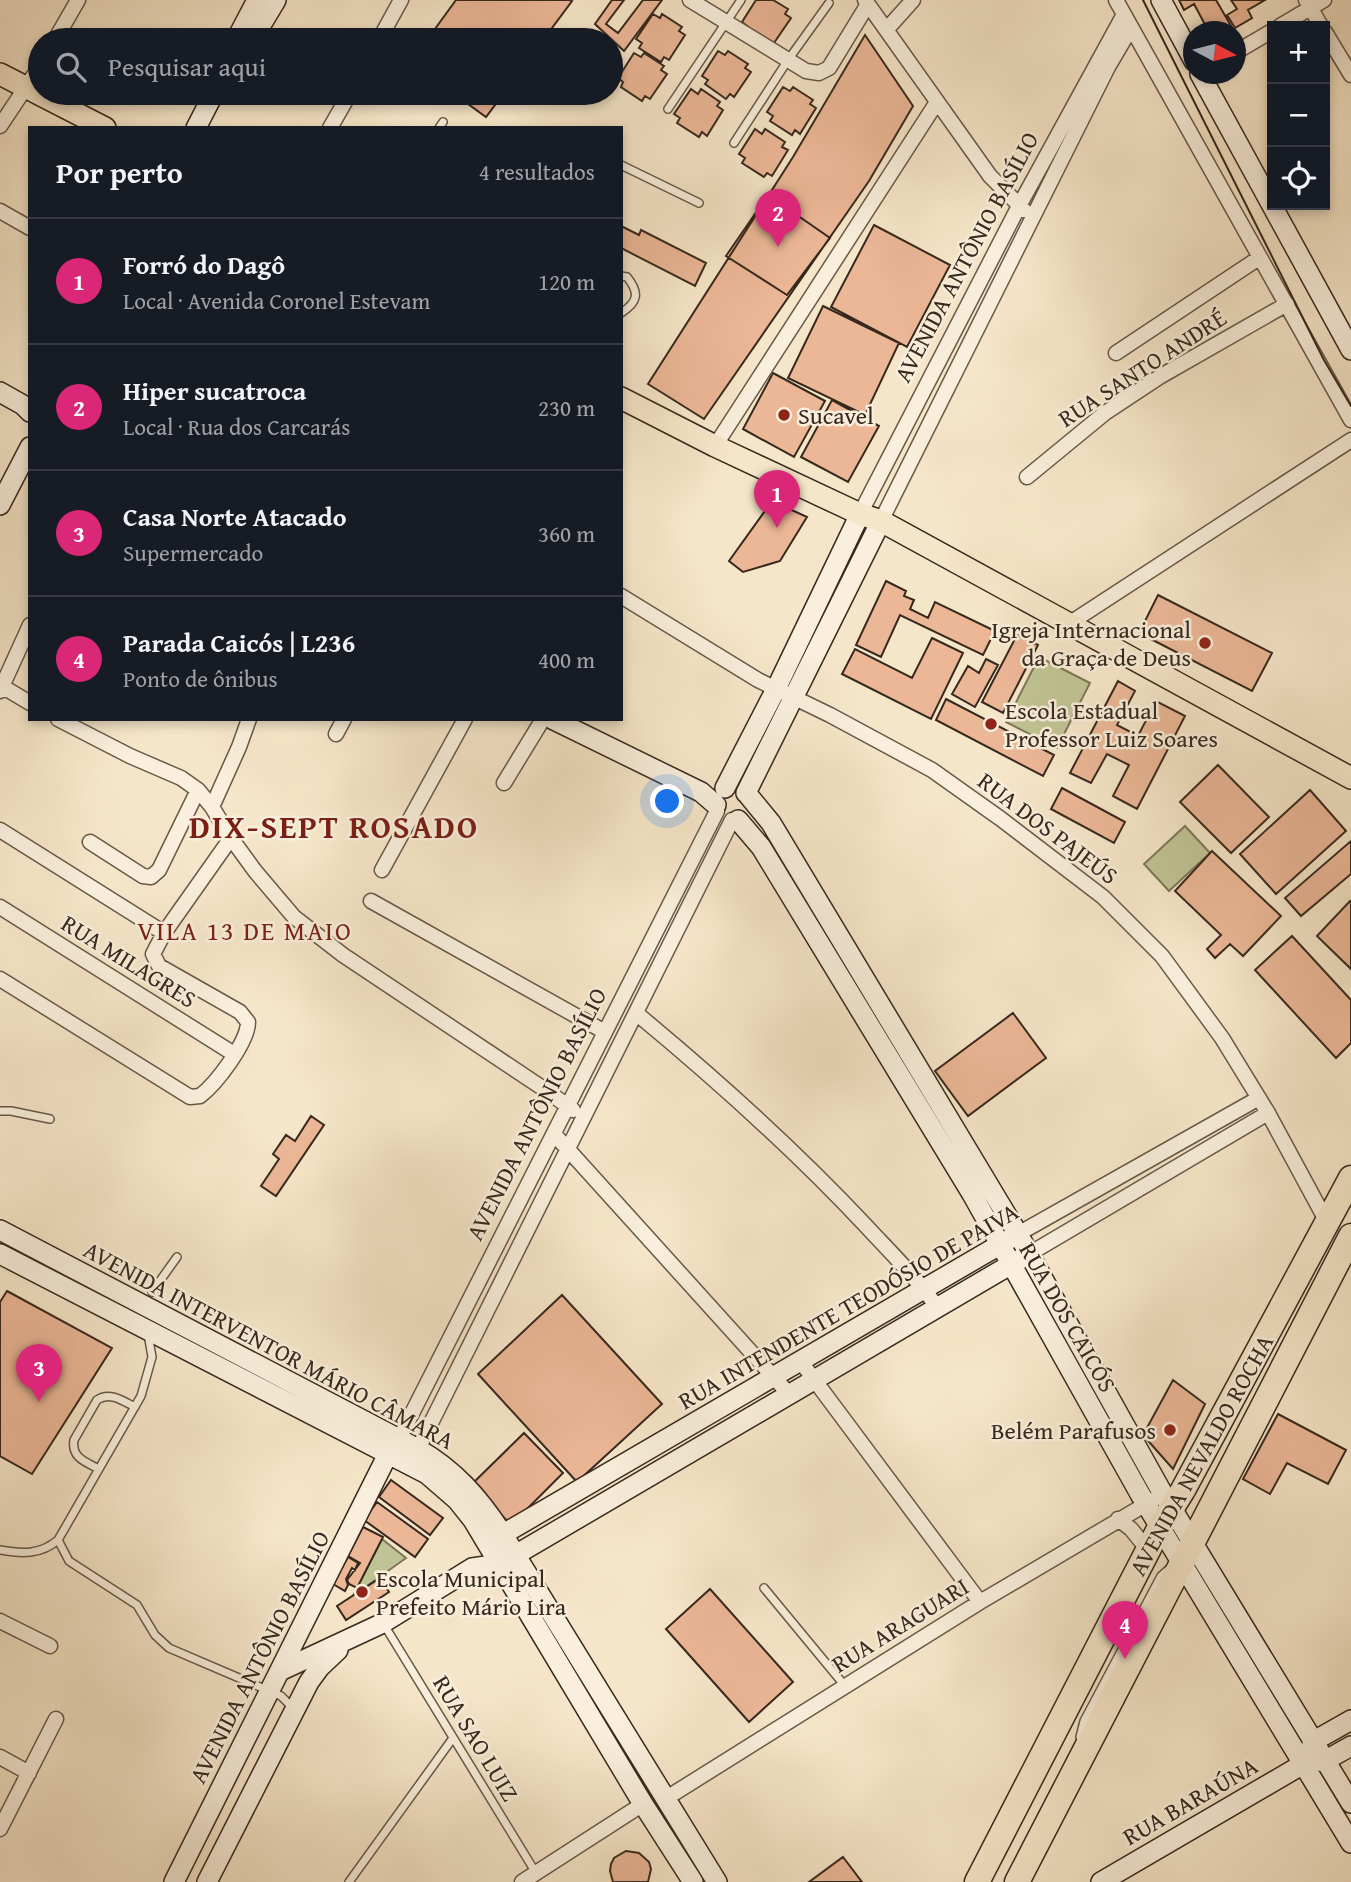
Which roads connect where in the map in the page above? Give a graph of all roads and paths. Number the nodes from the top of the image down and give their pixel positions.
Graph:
1 (78, 0) edge
2 (257, 0) edge
3 (276, 0) edge
4 (401, 0) edge
5 (690, 0) edge
6 (741, 0) edge
7 (913, 0) edge
8 (1116, 0) edge
9 (1161, 0) edge
10 (1324, 0) edge
11 (866, 2) edge
12 (829, 3) dead end
13 (1308, 4) edge
14 (1286, 21) edge
15 (1318, 21) edge
16 (726, 22) junction
17 (1127, 22) junction
18 (62, 28) edge
19 (242, 28) edge
20 (259, 28) edge
21 (386, 28) edge
22 (887, 29) junction
23 (1267, 34) edge
24 (1330, 40) edge
25 (1183, 41) edge
26 (1246, 46) edge
27 (788, 60) junction
28 (0, 74) edge
29 (1351, 75) edge
30 (28, 84) edge
31 (1205, 84) edge
32 (26, 87) junction
33 (937, 102) junction
34 (61, 105) edge
35 (208, 105) edge
36 (342, 105) edge
37 (668, 109) dead end
38 (0, 126) edge
39 (101, 126) edge
40 (197, 126) edge
41 (331, 126) edge
42 (734, 143) dead end
43 (623, 166) edge
44 (699, 203) dead end
45 (1019, 206) junction
46 (0, 211) edge
47 (1033, 217) junction
48 (28, 227) edge
49 (1259, 258) junction
50 (623, 276) edge
51 (1287, 304) junction
52 (623, 312) edge
53 (1351, 350) edge
54 (1116, 353) dead end
55 (0, 392) edge
56 (623, 399) edge
57 (27, 408) edge
58 (1351, 420) edge
59 (1351, 440) edge
60 (715, 446) junction
61 (28, 451) edge
62 (1027, 477) dead end
63 (0, 505) edge
64 (860, 514) junction
65 (881, 521) junction
66 (623, 597) edge
67 (1067, 625) junction
68 (28, 629) edge
69 (1, 687) edge
70 (776, 689) junction
71 (794, 697) junction
72 (28, 702) edge
73 (62, 721) edge
74 (248, 721) edge
75 (343, 721) edge
76 (464, 721) edge
77 (542, 721) edge
78 (556, 721) edge
79 (336, 734) dead end
80 (1351, 778) edge
81 (504, 783) dead end
82 (198, 790) junction
83 (747, 794) junction
84 (725, 806) junction
85 (212, 807) junction
86 (0, 830) edge
87 (231, 838) junction
88 (90, 842) dead end
89 (382, 870) dead end
90 (371, 901) dead end
91 (0, 906) edge
92 (164, 933) junction
93 (0, 979) edge
94 (636, 1013) junction
95 (605, 1032) junction
96 (234, 1054) junction
97 (1259, 1098) junction
98 (568, 1105) junction
99 (0, 1111) edge
100 (1268, 1113) junction
101 (50, 1119) dead end
102 (582, 1122) junction
103 (554, 1134) junction
104 (568, 1152) junction
105 (1351, 1178) edge
106 (979, 1189) junction
107 (1328, 1224) junction
108 (0, 1230) edge
109 (1018, 1234) junction
110 (1000, 1246) junction
111 (1349, 1246) edge
112 (0, 1254) edge
113 (1029, 1254) junction
114 (177, 1257) dead end
115 (1011, 1264) junction
116 (924, 1288) junction
117 (937, 1307) junction
118 (143, 1311) junction
119 (801, 1362) junction
120 (775, 1377) junction
121 (814, 1380) junction
122 (789, 1394) junction
123 (135, 1408) junction
124 (711, 1415) junction
125 (723, 1433) junction
126 (394, 1446) junction
127 (418, 1449) junction
128 (99, 1469) junction
129 (1160, 1508) junction
130 (1118, 1519) junction
131 (495, 1539) junction
132 (58, 1540) junction
133 (0, 1550) edge
134 (1148, 1550) junction
135 (1187, 1551) junction
136 (507, 1559) junction
137 (472, 1568) junction
138 (764, 1588) dead end
139 (980, 1602) junction
140 (0, 1621) edge
141 (383, 1623) junction
142 (352, 1638) junction
143 (50, 1646) dead end
144 (280, 1671) junction
145 (845, 1686) junction
146 (269, 1692) junction
147 (294, 1710) junction
148 (55, 1719) dead end
149 (1351, 1720) edge
150 (453, 1738) junction
151 (1314, 1741) junction
152 (1351, 1746) edge
153 (0, 1757) edge
154 (1326, 1760) junction
155 (1305, 1763) junction
156 (29, 1773) junction
157 (664, 1799) junction
158 (1351, 1803) edge
159 (643, 1804) junction
160 (0, 1829) edge
161 (998, 1841) junction
162 (1351, 1843) edge
163 (536, 1874) junction
164 (174, 1882) edge
165 (207, 1882) edge
166 (349, 1882) edge
167 (522, 1882) edge
168 (693, 1882) edge
169 (717, 1882) edge
170 (977, 1882) edge
171 (985, 1882) edge
172 (1017, 1882) edge
173 (1101, 1882) edge

1 - 18 street
2 - 19 street
3 - 20 street
4 - 21 street
5 - 16 street
6 - 16 lane
7 - 22 street
8 - 17 street
9 - 25 street
10 - 13 street
11 - 22 street
11 - 27 street
12 - 27 lane
13 - 14 street
13 - 15 street
16 - 27 street
16 - 37 lane
17 - 45 street, AVENIDA ANTÔNIO BASÍLIO
17 - 47 street, AVENIDA ANTÔNIO BASÍLIO
17 - 49 street
22 - 33 street
23 - 26 street
24 - 29 street
27 - 42 lane
28 - 32 main road
30 - 32 street
31 - 53 street
32 - 38 street
33 - 45 street
33 - 60 street
34 - 39 main road
35 - 40 street
36 - 41 street
43 - 44 lane
45 - 47 street
45 - 64 street, AVENIDA ANTÔNIO BASÍLIO
46 - 48 street
47 - 65 street, AVENIDA ANTÔNIO BASÍLIO
49 - 51 street
49 - 54 street
50 - 52 lane
51 - 58 street
51 - 62 street, RUA SANTO ANDRÉ
55 - 57 street
56 - 60 main road
59 - 67 street
60 - 64 main road
61 - 63 street
64 - 65 main road
64 - 70 street, AVENIDA ANTÔNIO BASÍLIO
65 - 67 main road
65 - 71 street, AVENIDA ANTÔNIO BASÍLIO
66 - 70 street, RUA DOS PAJEÚS
67 - 80 main road
68 - 69 street
69 - 72 street
70 - 71 street, RUA DOS PAJEÚS
70 - 84 street, AVENIDA ANTÔNIO BASÍLIO
71 - 83 street, AVENIDA ANTÔNIO BASÍLIO
71 - 97 street, RUA DOS PAJEÚS
73 - 82 street
74 - 85 street
75 - 79 street
76 - 89 street
77 - 81 street
78 - 84 street, RUA DOS CAICÓS
82 - 85 street
82 - 88 street
83 - 84 street
83 - 84 street, AVENIDA ANTÔNIO BASÍLIO
83 - 106 street, RUA DOS CAICÓS
84 - 94 street, AVENIDA ANTÔNIO BASÍLIO
84 - 95 street, AVENIDA ANTÔNIO BASÍLIO
84 - 106 street, RUA DOS CAICÓS
85 - 87 street
86 - 92 street
87 - 92 street
87 - 98 street
90 - 95 street
91 - 96 street, RUA MILAGRES
92 - 96 street
93 - 96 street
94 - 102 street, AVENIDA ANTÔNIO BASÍLIO
94 - 116 street
95 - 98 street, AVENIDA ANTÔNIO BASÍLIO
97 - 100 street, RUA DOS PAJEÚS
97 - 109 street, RUA INTENDENTE TEODÓSIO DE PAIVA
98 - 102 street
98 - 103 street, AVENIDA ANTÔNIO BASÍLIO
99 - 101 lane
100 - 107 street, RUA DOS PAJEÚS
100 - 113 street, RUA INTENDENTE TEODÓSIO DE PAIVA
102 - 104 street, AVENIDA ANTÔNIO BASÍLIO
103 - 104 street
103 - 126 street, AVENIDA ANTÔNIO BASÍLIO
104 - 120 street
104 - 127 street, AVENIDA ANTÔNIO BASÍLIO
105 - 107 highway, AVENIDA NEVALDO ROCHA
106 - 109 street, RUA DOS CAICÓS
106 - 110 street, RUA DOS CAICÓS
107 - 129 highway, AVENIDA NEVALDO ROCHA
108 - 118 street, AVENIDA INTERVENTOR MÁRIO CÂMARA
109 - 110 street, RUA INTENDENTE TEODÓSIO DE PAIVA
109 - 113 street, RUA DOS CAICÓS
110 - 115 street, RUA DOS CAICÓS
110 - 116 street, RUA INTENDENTE TEODÓSIO DE PAIVA
111 - 135 highway, AVENIDA NEVALDO ROCHA
112 - 118 street, AVENIDA INTERVENTOR MÁRIO CÂMARA
113 - 115 street, RUA INTENDENTE TEODÓSIO DE PAIVA
113 - 129 street, RUA DOS CAICÓS
114 - 118 lane
115 - 117 street, RUA INTENDENTE TEODÓSIO DE PAIVA
115 - 129 street, RUA DOS CAICÓS
116 - 117 street
116 - 119 street, RUA INTENDENTE TEODÓSIO DE PAIVA
117 - 121 street, RUA INTENDENTE TEODÓSIO DE PAIVA
118 - 123 lane
118 - 126 street, AVENIDA INTERVENTOR MÁRIO CÂMARA
119 - 120 street, RUA INTENDENTE TEODÓSIO DE PAIVA
119 - 121 street
120 - 122 street
120 - 124 street, RUA INTENDENTE TEODÓSIO DE PAIVA
121 - 122 street, RUA INTENDENTE TEODÓSIO DE PAIVA
121 - 139 street
122 - 125 street, RUA INTENDENTE TEODÓSIO DE PAIVA
123 - 128 lane
123 - 128 lane
124 - 125 street
124 - 131 street, RUA INTENDENTE TEODÓSIO DE PAIVA
125 - 136 street, RUA INTENDENTE TEODÓSIO DE PAIVA
126 - 127 street, AVENIDA INTERVENTOR MÁRIO CÂMARA
126 - 131 street, AVENIDA INTERVENTOR MÁRIO CÂMARA
126 - 144 street, AVENIDA ANTÔNIO BASÍLIO
127 - 131 street, AVENIDA INTERVENTOR MÁRIO CÂMARA
128 - 132 lane
129 - 130 street, RUA ARAGUARI
129 - 134 highway, AVENIDA NEVALDO ROCHA
129 - 135 street, RUA DOS CAICÓS
130 - 134 street
130 - 139 street, RUA ARAGUARI
131 - 136 street, AVENIDA INTERVENTOR MÁRIO CÂMARA
131 - 137 street, RUA INTENDENTE TEODÓSIO DE PAIVA
132 - 133 lane
132 - 146 lane
134 - 161 highway, AVENIDA NEVALDO ROCHA
135 - 151 street, RUA DOS CAICÓS
135 - 155 street, RUA DOS CAICÓS
135 - 172 highway, AVENIDA NEVALDO ROCHA
136 - 137 street, RUA INTENDENTE TEODÓSIO DE PAIVA
136 - 157 street, AVENIDA INTERVENTOR MÁRIO CÂMARA
136 - 159 street, AVENIDA INTERVENTOR MÁRIO CÂMARA
137 - 141 street, RUA INTENDENTE TEODÓSIO DE PAIVA
138 - 145 lane
139 - 145 street, RUA ARAGUARI
140 - 143 street
141 - 142 street, RUA INTENDENTE TEODÓSIO DE PAIVA
141 - 150 lane, RUA SAO LUIZ
142 - 144 street, RUA INTENDENTE TEODÓSIO DE PAIVA
142 - 147 street
144 - 146 street, AVENIDA ANTÔNIO BASÍLIO
145 - 157 street, RUA ARAGUARI
146 - 147 lane
146 - 164 street, AVENIDA ANTÔNIO BASÍLIO
147 - 165 street
148 - 156 street
149 - 151 street
150 - 163 lane, RUA SAO LUIZ
150 - 166 lane
151 - 154 street, RUA DOS CAICÓS
151 - 155 street
152 - 154 street, RUA BARAÚNA
153 - 156 street
154 - 155 street, RUA BARAÚNA
154 - 158 street, RUA DOS CAICÓS
155 - 162 street, RUA DOS CAICÓS
155 - 173 street, RUA BARAÚNA
156 - 160 street
157 - 169 street, AVENIDA INTERVENTOR MÁRIO CÂMARA
159 - 163 street
159 - 168 street, AVENIDA INTERVENTOR MÁRIO CÂMARA
161 - 170 highway, AVENIDA NEVALDO ROCHA
161 - 171 lane
163 - 167 street

